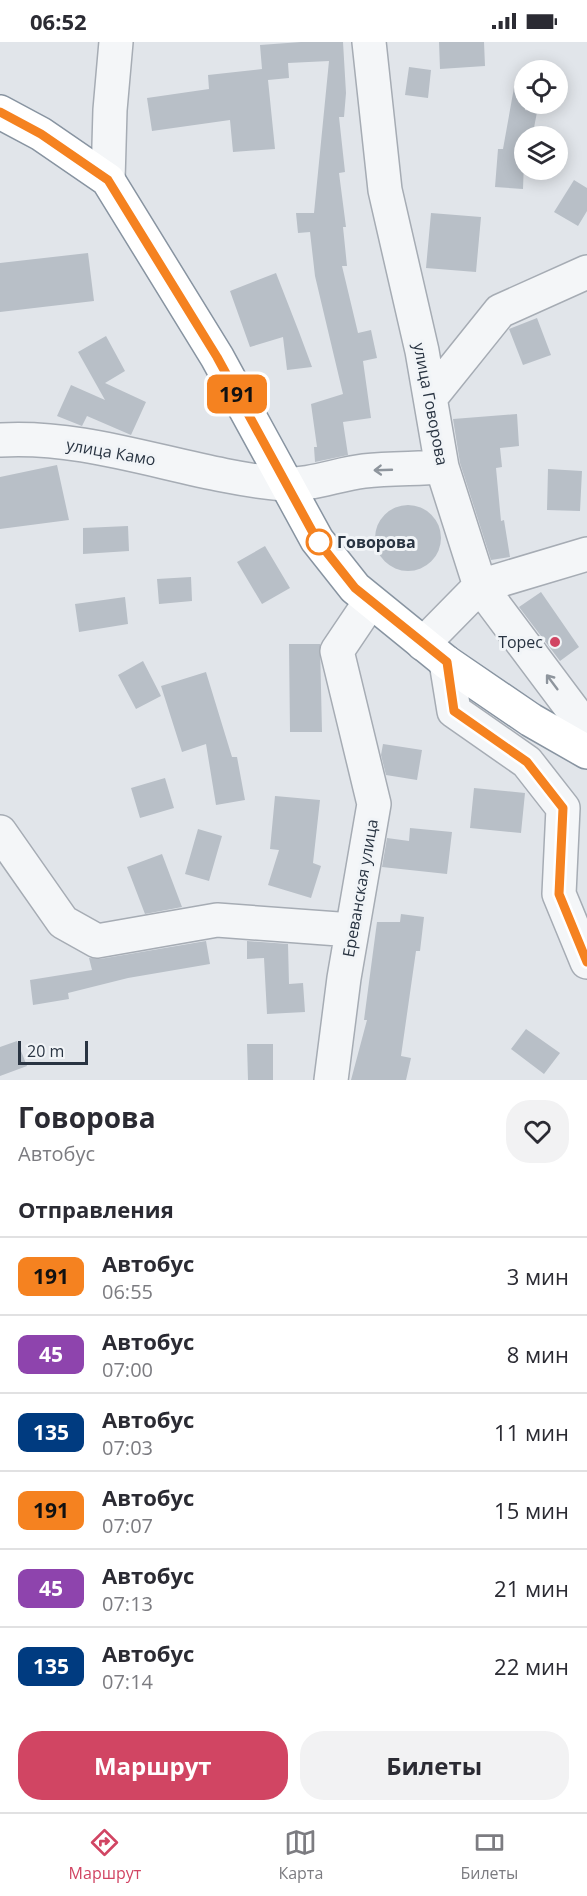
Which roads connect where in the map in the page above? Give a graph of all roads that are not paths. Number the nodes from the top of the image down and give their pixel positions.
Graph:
1 (116, 42) edge
2 (369, 42) edge
3 (0, 112) edge
4 (108, 180) junction
5 (587, 272) edge
6 (431, 398) junction
7 (0, 440) edge
8 (442, 467) junction
9 (286, 484) junction
10 (587, 554) edge
11 (480, 586) junction
12 (370, 602) junction
13 (435, 653) junction
14 (587, 729) edge
15 (587, 752) edge
16 (0, 832) edge
17 (352, 930) junction
18 (587, 962) edge
19 (331, 1080) edge

1 - 4 street
2 - 6 street, улица Говорова
3 - 4 highway
4 - 9 highway
5 - 6 street
6 - 8 street, улица Говорова
7 - 9 street, улица Камо
8 -> 9 street, улица Камо
8 - 11 street, улица Говорова
9 - 12 highway
10 - 11 street
11 - 13 street
14 -> 11 street, улица Говорова
12 - 13 highway
12 - 17 street, Ереванская улица
13 - 15 highway
13 - 18 street
16 - 17 street
17 - 19 street, Ереванская улица

